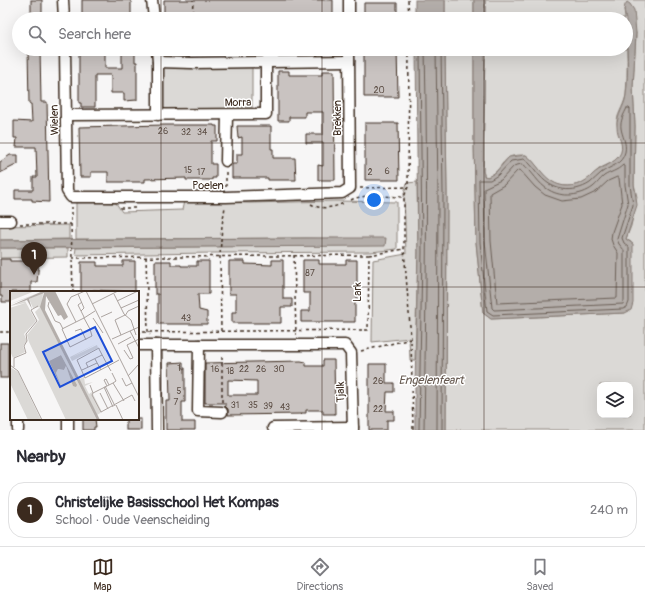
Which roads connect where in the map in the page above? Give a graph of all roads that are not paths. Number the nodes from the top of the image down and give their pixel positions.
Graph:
1 (63, 0) edge
2 (152, 0) edge
3 (349, 0) edge
4 (64, 12) edge
5 (153, 12) edge
6 (349, 12) edge
7 (65, 56) edge
8 (158, 56) edge
9 (349, 56) edge
10 (349, 61) junction
11 (158, 62) junction
12 (266, 62) junction
13 (67, 115) junction
14 (158, 115) junction
15 (227, 115) junction
16 (226, 161) dead end
17 (350, 188) joint
18 (69, 194) joint
19 (0, 221) edge
20 (13, 223) road end
21 (139, 345) edge
22 (156, 345) junction
23 (199, 345) junction
24 (222, 412) road end
25 (273, 428) dead end
26 (353, 428) edge
27 (157, 430) edge

1 - 4 street
2 - 5 street
3 - 6 street
7 - 13 street, Wielen
8 - 11 street
9 - 10 street, Brekken
10 - 12 street
10 - 17 street, Brekken
11 - 12 street
11 - 14 street
12 - 15 street, Morra
13 - 14 street, Morra
13 - 18 street, Wielen
14 - 15 street, Morra
15 - 16 street
17 - 18 street, Poelen
19 - 20 street
21 - 22 street
22 - 23 street
22 - 27 street
23 - 24 street
23 - 26 street, Tjalk
25 - 26 street

